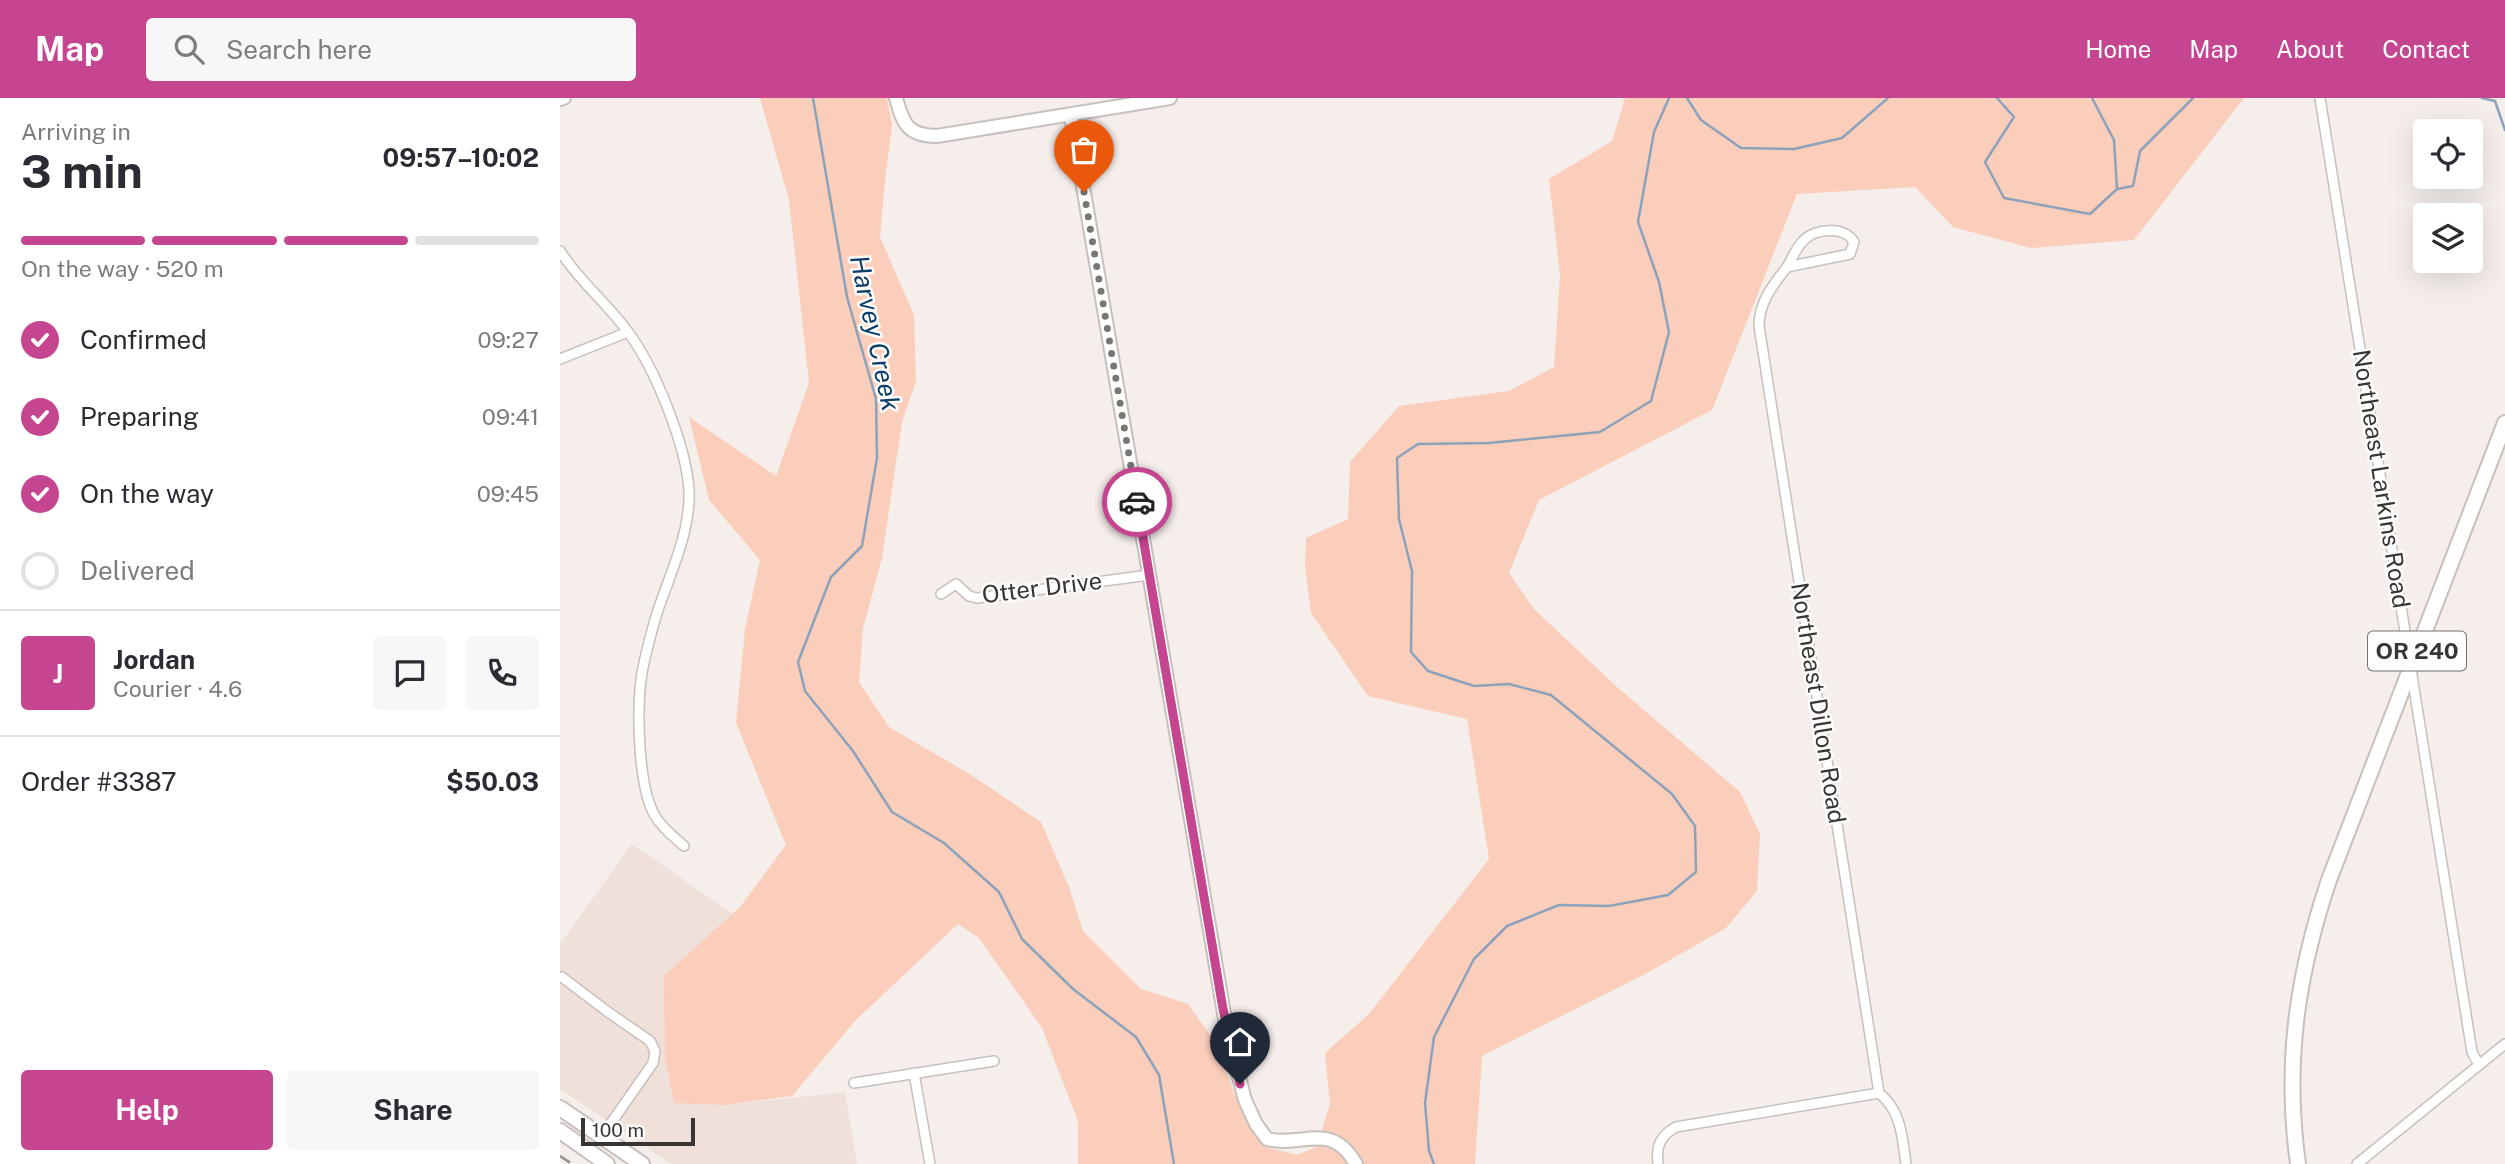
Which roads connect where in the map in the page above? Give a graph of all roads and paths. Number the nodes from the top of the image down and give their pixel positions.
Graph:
1 (896, 98) edge
2 (1170, 98) edge
3 (2320, 98) edge
4 (1071, 116) junction
5 (560, 251) edge
6 (1787, 267) junction
7 (628, 332) junction
8 (560, 359) edge
9 (2505, 424) edge
10 (1150, 575) junction
11 (942, 594) dead end
12 (2411, 668) junction
13 (684, 846) dead end
14 (562, 977) edge
15 (2505, 1044) edge
16 (994, 1061) dead end
17 (2479, 1065) junction
18 (914, 1073) junction
19 (854, 1083) dead end
20 (1879, 1093) junction
21 (560, 1108) edge
22 (560, 1132) edge
23 (602, 1136) junction
24 (607, 1164) edge
25 (642, 1164) edge
26 (930, 1164) edge
27 (1356, 1164) edge
28 (1658, 1164) edge
29 (1906, 1164) edge
30 (2298, 1164) edge
31 (2357, 1164) edge

1 - 4 street
2 - 4 street
3 - 12 street, Northeast Larkins Road
4 - 10 street
5 - 7 street
6 - 6 street
6 - 20 street, Northeast Dillon Road
7 - 8 street
7 - 13 street
9 - 12 main road, OR 240
10 - 11 street, Otter Drive
10 - 27 street
12 - 17 street, Northeast Larkins Road
12 - 30 main road, OR 240
14 - 23 street
15 - 17 street
16 - 18 street
17 - 31 street
18 - 19 street
18 - 26 street
20 - 28 street
20 - 29 street
21 - 23 main road
22 - 24 main road
23 - 25 main road

